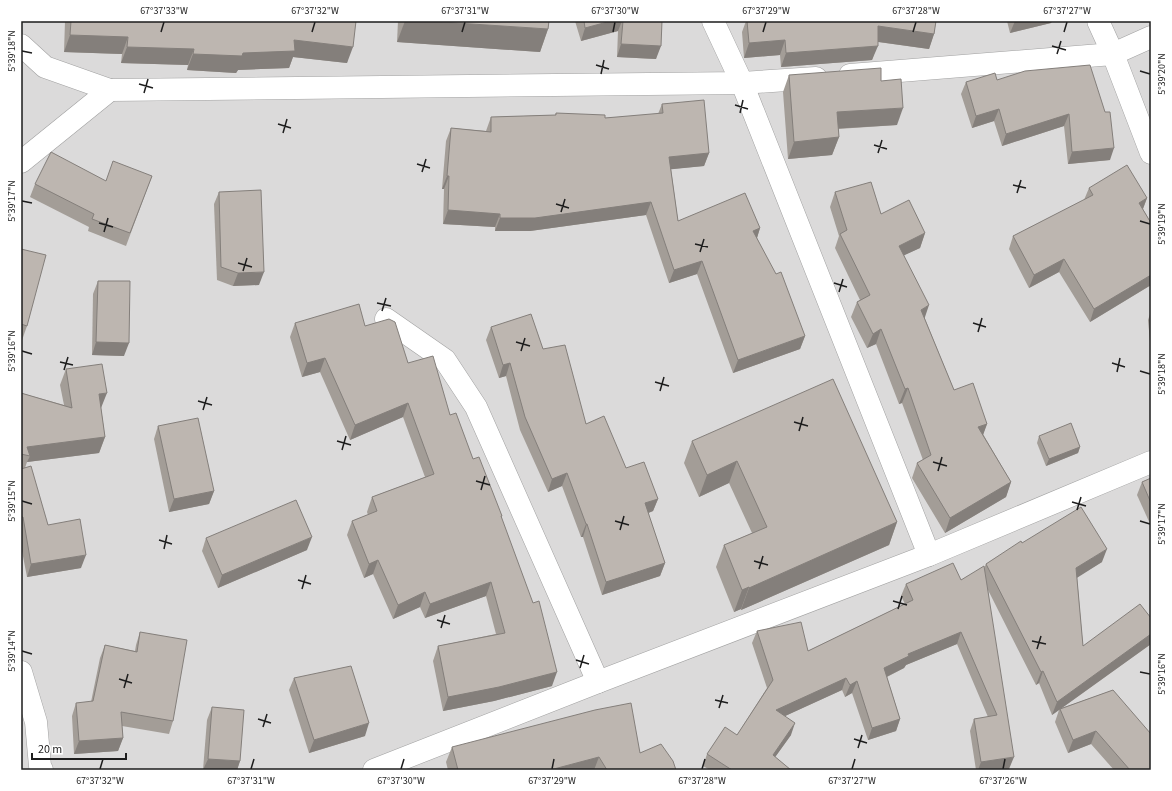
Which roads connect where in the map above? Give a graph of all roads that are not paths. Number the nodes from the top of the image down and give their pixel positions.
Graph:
1 (713, 21) edge
2 (1098, 21) edge
3 (1151, 37) edge
4 (21, 45) edge
5 (1113, 54) junction
6 (742, 84) junction
7 (110, 90) junction
8 (1151, 153) edge
9 (21, 162) edge
10 (386, 319) edge
11 (1151, 462) edge
12 (929, 555) junction
13 (21, 672) edge
14 (598, 682) junction
15 (416, 761) edge
16 (42, 770) edge
17 (374, 770) edge

1 - 6 street
2 - 5 street
3 - 5 street
4 - 7 street
5 - 6 street
5 - 8 street
6 - 7 street
6 - 12 street
7 - 9 street
10 - 14 street
11 - 12 street
12 - 14 street
13 - 16 street
14 - 15 street
15 - 17 street

